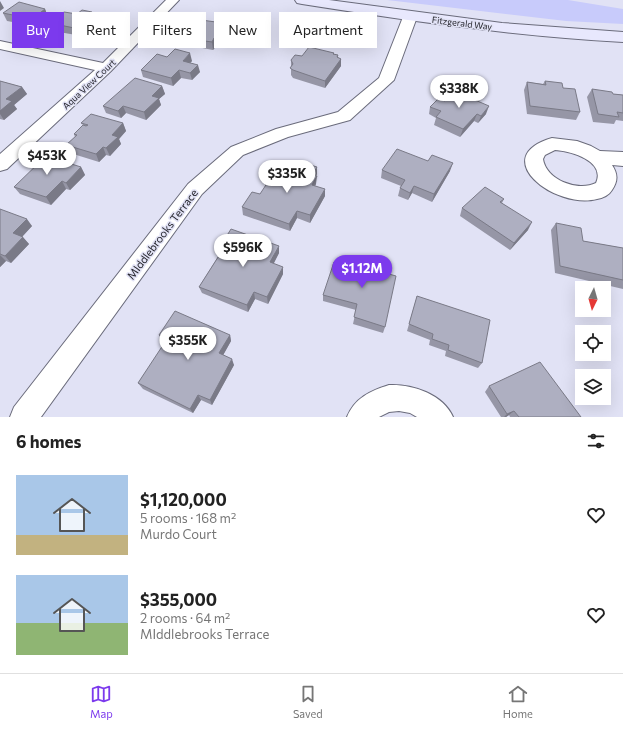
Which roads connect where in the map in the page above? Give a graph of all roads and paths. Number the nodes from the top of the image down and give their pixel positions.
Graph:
1 (173, 0) edge
2 (302, 0) edge
3 (410, 17) junction
4 (623, 37) edge
5 (0, 45) edge
6 (106, 68) junction
7 (596, 156) dead end
8 (623, 159) edge
9 (0, 164) edge
10 (24, 417) edge
11 (361, 417) edge
12 (439, 417) edge

1 - 6 street, Aqua View Court
2 - 3 street, Fitzgerald Way
3 - 4 street, Fitzgerald Way
3 - 10 street, MIddlebrooks Terrace
5 - 6 street
6 - 9 street, Aqua View Court
7 - 8 street
11 - 12 street

